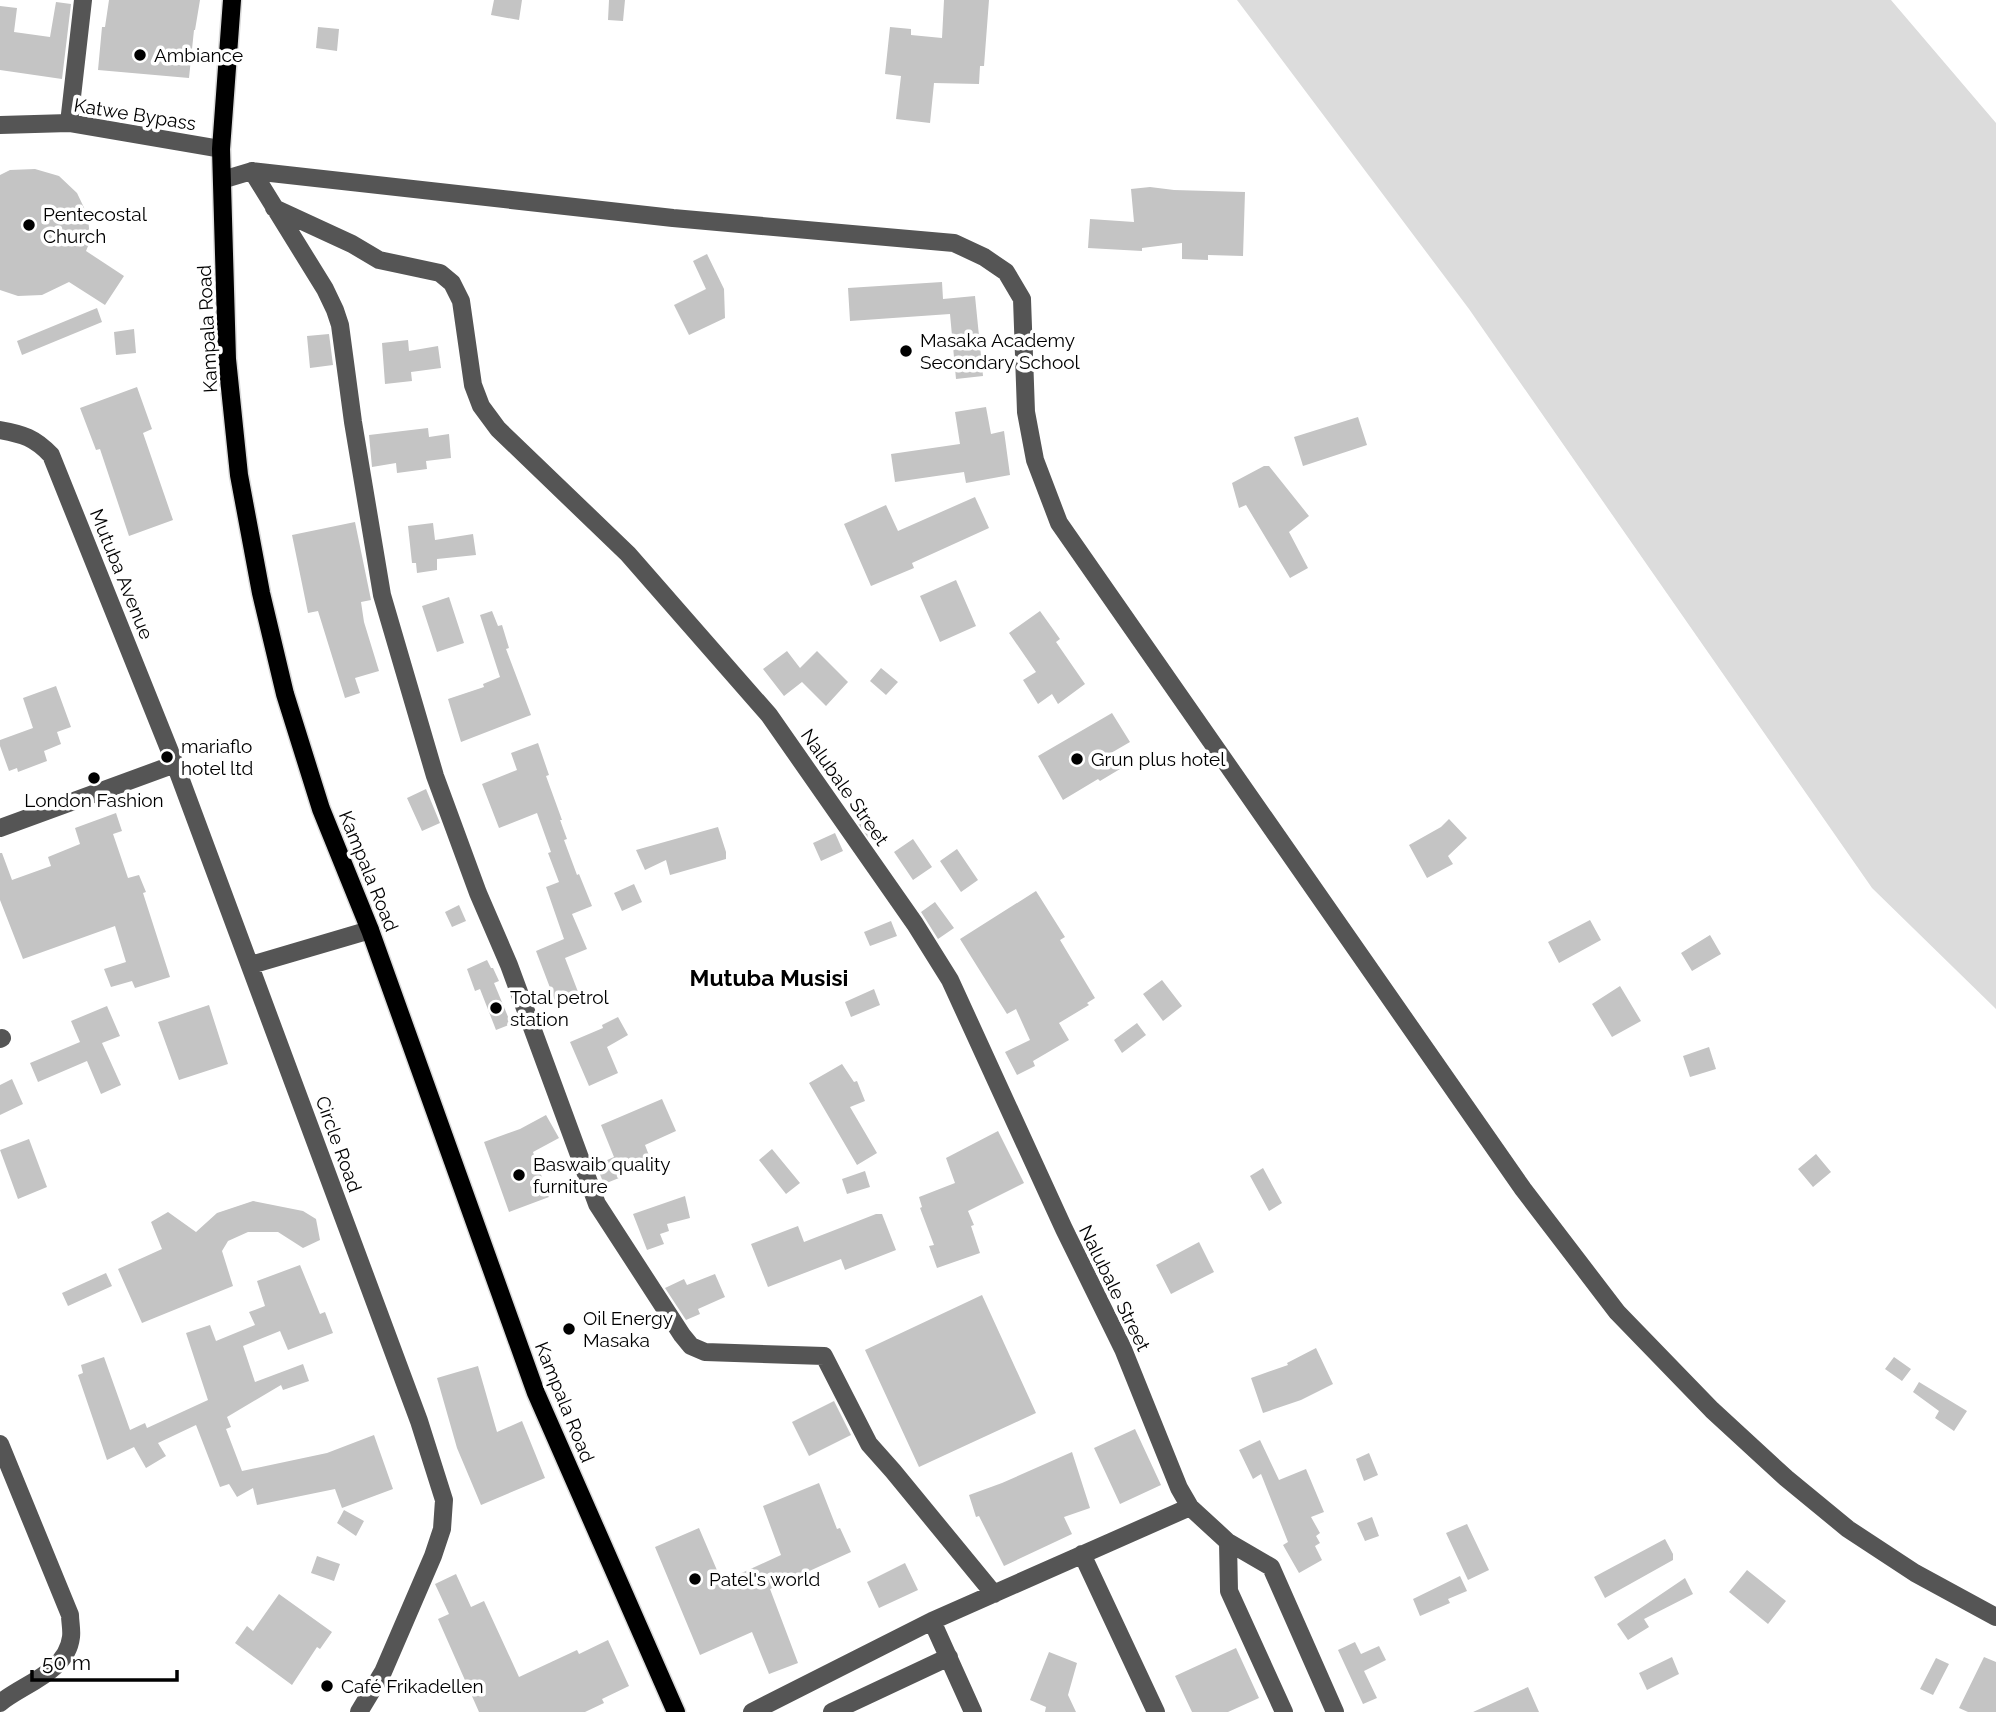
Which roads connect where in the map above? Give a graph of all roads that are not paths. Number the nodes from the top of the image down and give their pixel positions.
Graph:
1 (83, 0) edge
2 (232, 0) edge
3 (69, 123) junction
4 (0, 125) edge
5 (221, 149) junction
6 (252, 171) junction
7 (222, 180) junction
8 (274, 208) junction
9 (0, 430) edge
10 (175, 764) junction
11 (0, 828) edge
12 (370, 930) junction
13 (251, 965) junction
14 (0, 1444) edge
15 (1190, 1507) junction
16 (1227, 1542) junction
17 (1082, 1554) junction
18 (994, 1594) junction
19 (1996, 1617) edge
20 (932, 1621) junction
21 (949, 1657) junction
22 (0, 1703) edge
23 (359, 1712) edge
24 (676, 1712) edge
25 (752, 1712) edge
26 (832, 1712) edge
27 (973, 1712) edge
28 (1156, 1712) edge
29 (1284, 1712) edge
30 (1335, 1712) edge

1 - 3 street
2 - 5 main road, Kampala Road
3 - 4 street, Katwe Bypass
3 - 5 street, Katwe Bypass
5 - 7 main road, Kampala Road
6 - 7 street
6 - 8 street
6 - 19 street
7 - 12 main road, Kampala Road
8 - 15 street, Nalubale Street
8 - 18 street
9 - 10 street, Mutuba Avenue
10 - 11 street
10 - 13 street, Circle Road
12 - 13 street
12 - 24 main road, Kampala Road
13 - 23 street, Circle Road
14 - 22 street
15 - 16 street, Nalubale Street
15 - 17 street
16 - 29 street
16 - 30 street, Nalubale Street
17 - 18 street
17 - 28 street
18 - 20 street
20 - 21 street
20 - 25 street
21 - 26 street
21 - 27 street

